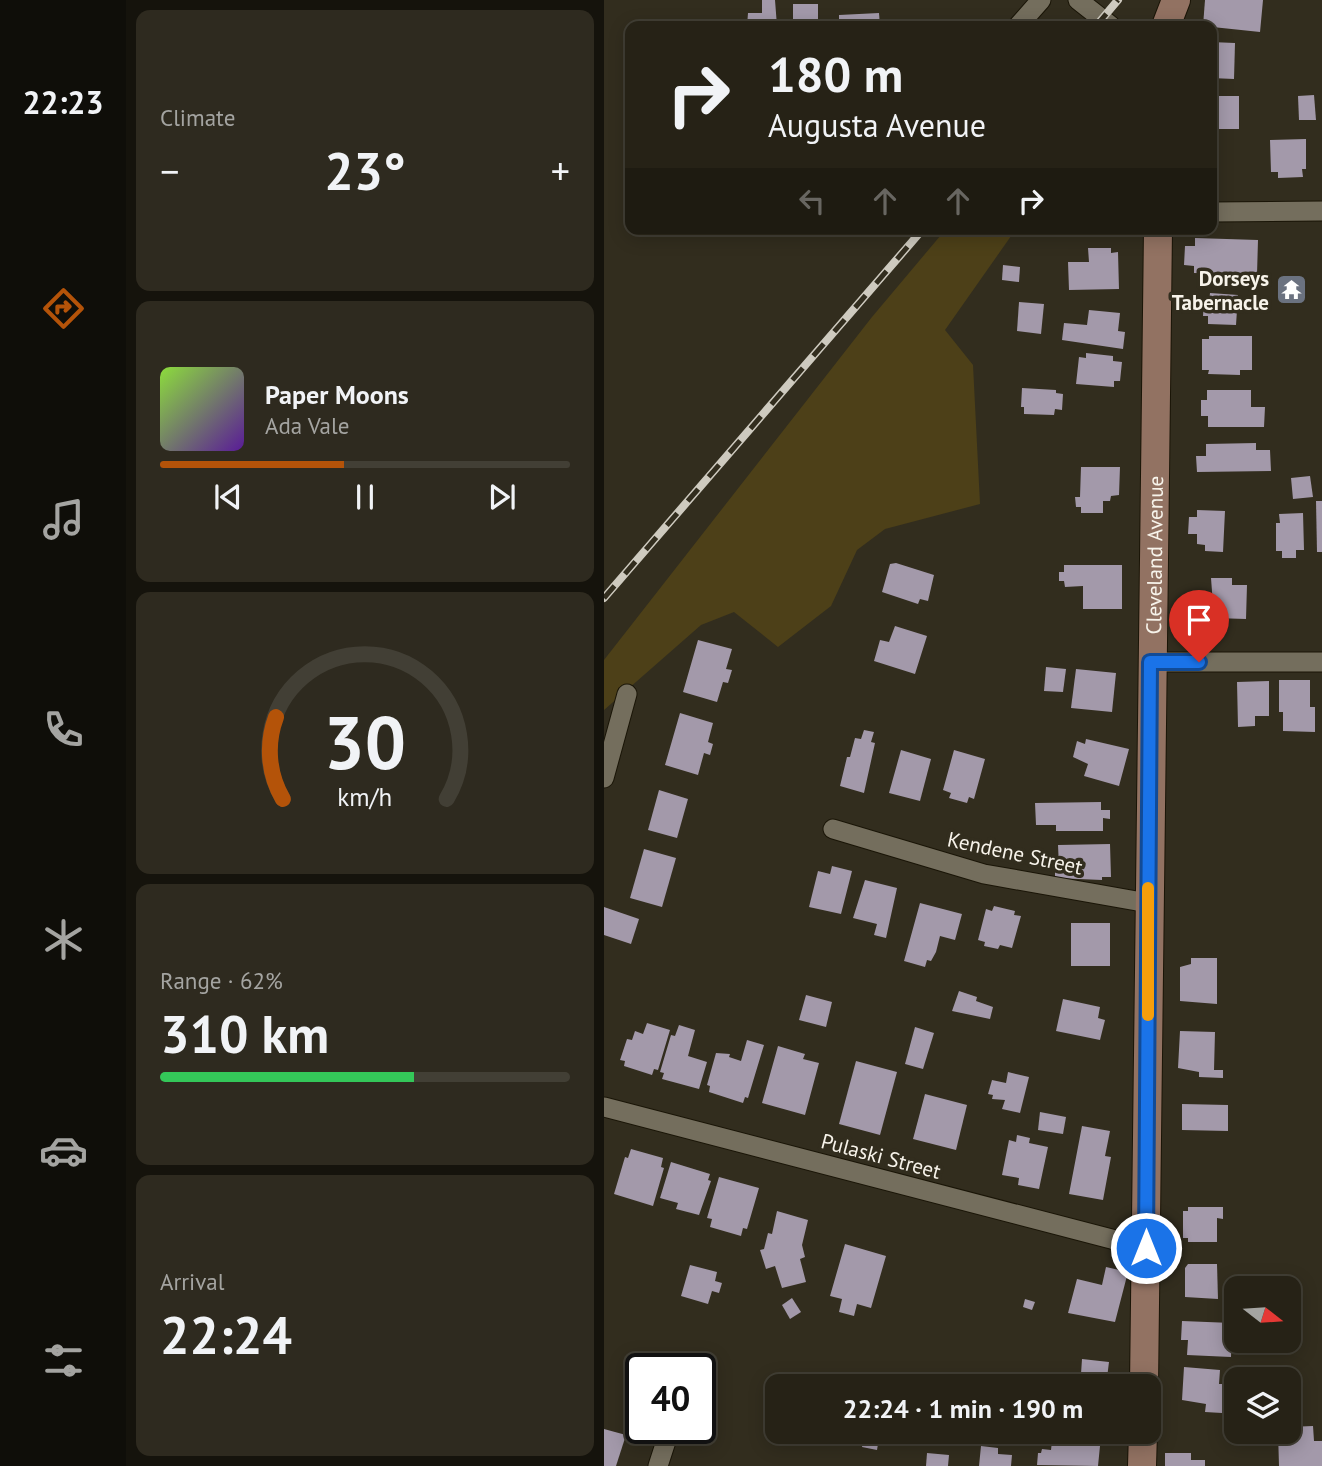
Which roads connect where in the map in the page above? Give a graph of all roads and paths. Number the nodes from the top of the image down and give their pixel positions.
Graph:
1 (1041, 0) edge
2 (1078, 0) edge
3 (1176, 0) edge
4 (1022, 21) edge
5 (1105, 21) edge
6 (1168, 21) edge
7 (1322, 211) edge
8 (1217, 212) edge
9 (1158, 235) edge
10 (1150, 662) junction
11 (1322, 662) edge
12 (627, 694) dead end
13 (604, 778) edge
14 (833, 829) dead end
15 (1148, 902) junction
16 (604, 1107) edge
17 (1146, 1248) junction
18 (1144, 1374) edge
19 (665, 1444) edge
20 (1143, 1444) edge
21 (658, 1466) edge
22 (1142, 1466) edge

1 - 4 street
2 - 5 street
3 - 6 street
7 - 8 street
9 - 10 street, Cleveland Avenue
10 - 11 street
10 - 15 street, Cleveland Avenue
12 - 13 street
14 - 15 street, Kendene Street
15 - 17 street, Cleveland Avenue
16 - 17 street, Pulaski Street
17 - 18 street, Cleveland Avenue
19 - 21 street
20 - 22 street

